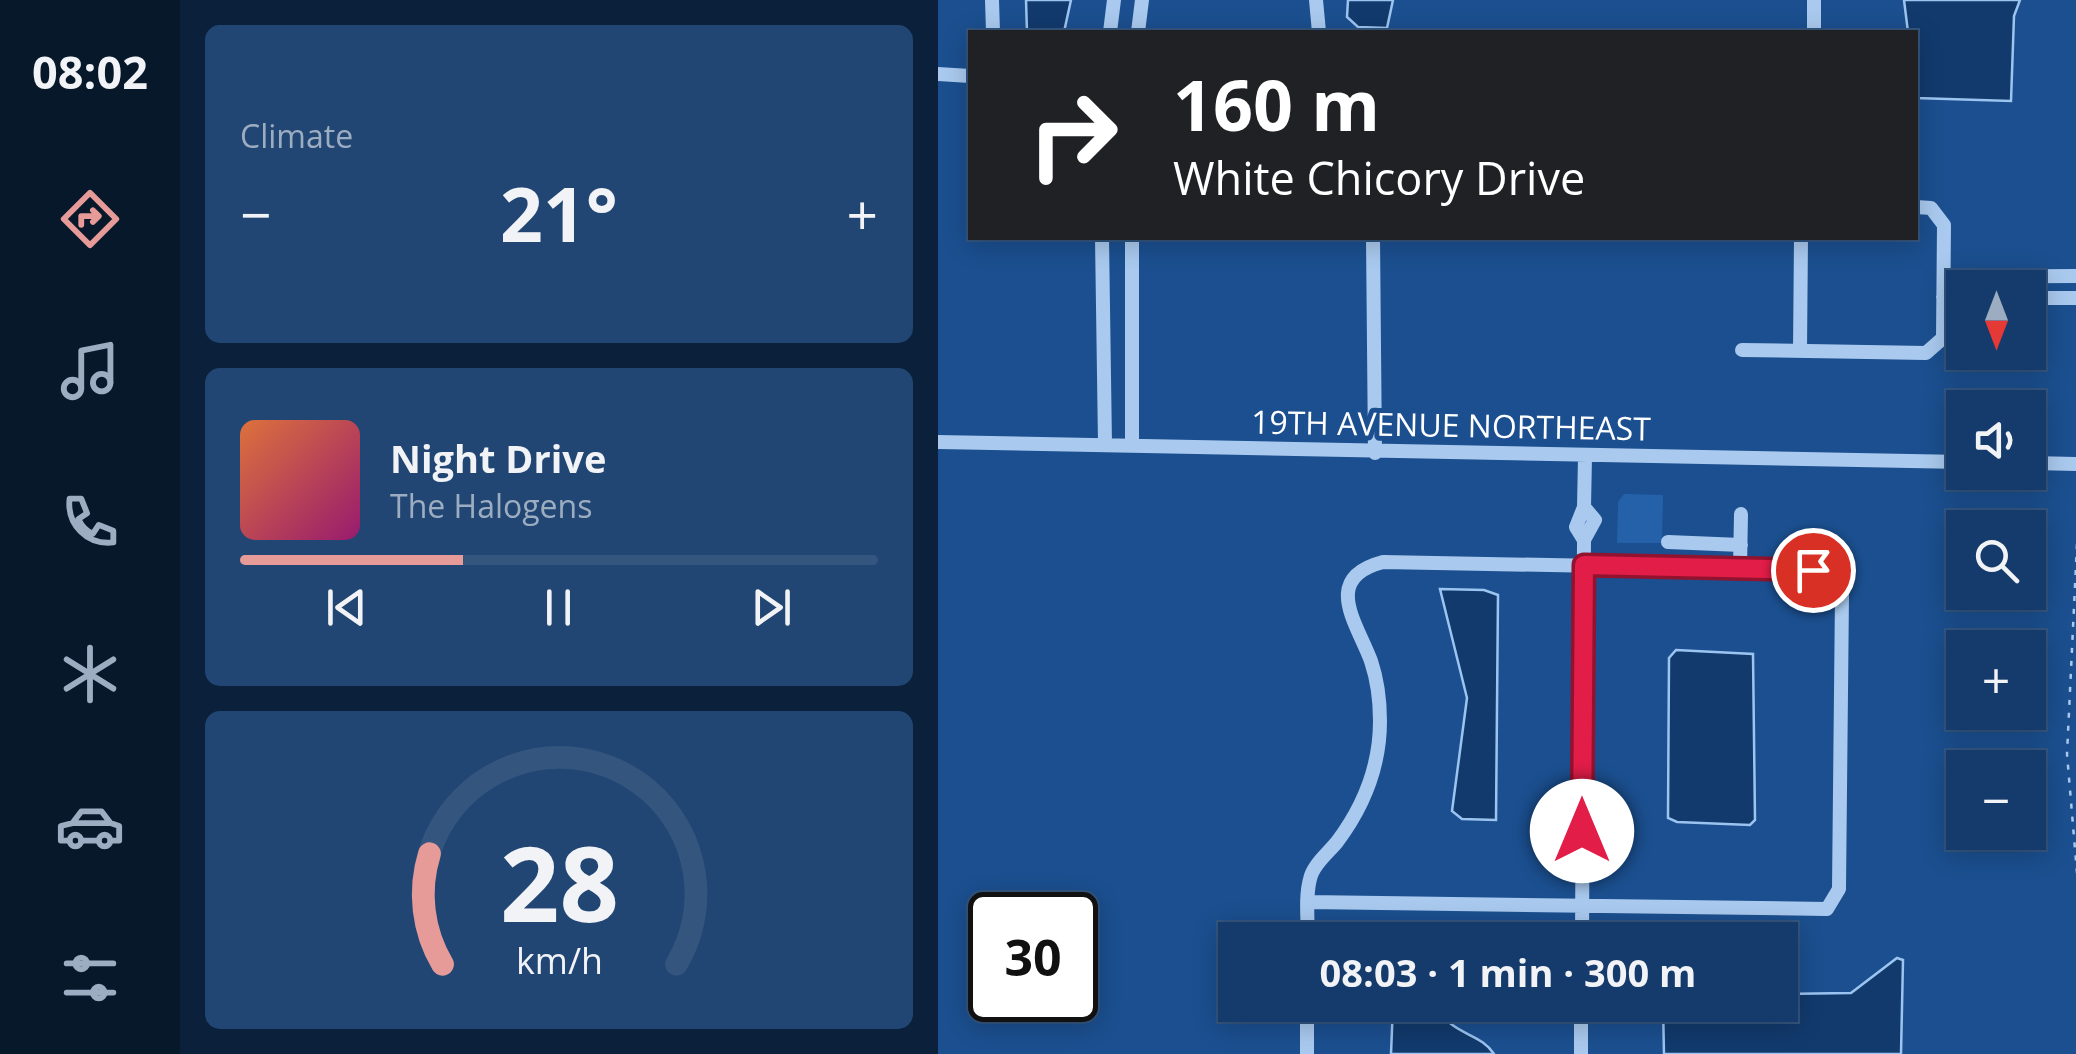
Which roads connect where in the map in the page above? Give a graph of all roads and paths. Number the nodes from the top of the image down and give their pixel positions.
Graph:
1 (992, 0) edge
2 (1114, 0) edge
3 (1142, 0) edge
4 (1316, 0) edge
5 (1814, 0) edge
6 (993, 30) edge
7 (1110, 30) edge
8 (1138, 30) edge
9 (1319, 30) edge
10 (1814, 30) edge
11 (938, 74) edge
12 (968, 76) edge
13 (1918, 207) edge
14 (1102, 240) edge
15 (1132, 240) edge
16 (1374, 240) edge
17 (1801, 240) edge
18 (2076, 276) edge
19 (1944, 277) junction
20 (1944, 297) joint
21 (2046, 298) edge
22 (2076, 298) edge
23 (1742, 350) dead end
24 (1800, 350) junction
25 (938, 442) edge
26 (1104, 444) junction
27 (1132, 445) junction
28 (1375, 453) junction
29 (1585, 457) junction
30 (1946, 462) edge
31 (2046, 463) edge
32 (2076, 464) edge
33 (1741, 514) dead end
34 (1668, 542) dead end
35 (2076, 544) edge
36 (1741, 545) junction
37 (1584, 565) junction
38 (1740, 568) junction
39 (2076, 874) edge
40 (1308, 902) junction
41 (1582, 906) junction
42 (1308, 922) edge
43 (1582, 922) edge
44 (1307, 1022) edge
45 (1581, 1022) edge
46 (1306, 1054) edge
47 (1581, 1054) edge

1 - 6 street
2 - 7 street
3 - 8 street
4 - 9 street
5 - 10 street
11 - 12 street
13 - 19 street
14 - 26 street
15 - 27 street
16 - 28 street
17 - 24 street
18 - 19 street
19 - 20 street
20 - 24 street
21 - 22 street
23 - 24 street
25 - 26 street, 19TH AVENUE NORTHEAST
26 - 27 street, 19TH AVENUE NORTHEAST
27 - 28 street, 19TH AVENUE NORTHEAST
28 - 29 street, 19TH AVENUE NORTHEAST
29 - 30 street, 19TH AVENUE NORTHEAST
29 - 37 street
31 - 32 street
33 - 36 street
34 - 36 street
35 - 39 path
36 - 38 street
37 - 38 street
37 - 40 street
37 - 41 street
38 - 41 street
40 - 41 street
40 - 42 street
41 - 43 street
44 - 46 street
45 - 47 street

